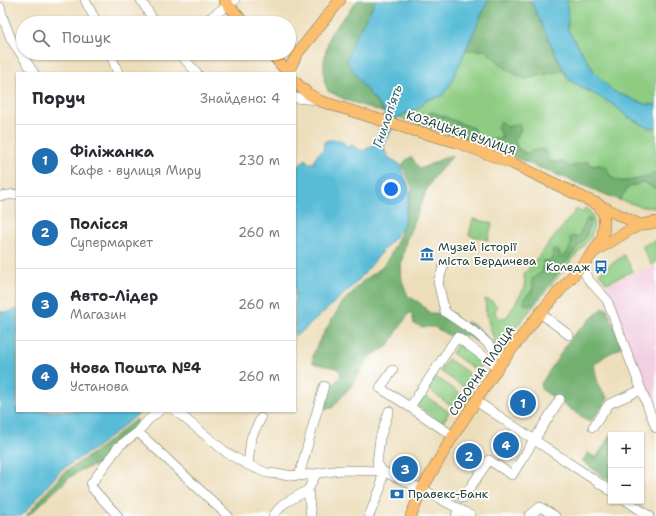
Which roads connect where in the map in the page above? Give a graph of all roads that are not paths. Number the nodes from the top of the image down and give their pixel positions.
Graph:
1 (85, 0) edge
2 (141, 0) edge
3 (340, 0) edge
4 (229, 2) edge
5 (0, 7) edge
6 (93, 16) edge
7 (151, 16) edge
8 (212, 16) edge
9 (239, 16) edge
10 (307, 41) junction
11 (16, 46) edge
12 (296, 46) edge
13 (296, 56) edge
14 (25, 60) edge
15 (113, 60) edge
16 (185, 60) edge
17 (277, 60) edge
18 (294, 60) edge
19 (33, 72) edge
20 (118, 72) edge
21 (196, 72) edge
22 (287, 72) edge
23 (288, 72) edge
24 (296, 83) edge
25 (296, 98) edge
26 (320, 100) junction
27 (16, 194) edge
28 (0, 196) edge
29 (597, 203) junction
30 (656, 222) edge
31 (640, 225) junction
32 (592, 254) junction
33 (444, 265) dead end
34 (581, 266) junction
35 (540, 313) junction
36 (569, 335) dead end
37 (501, 363) junction
38 (393, 370) dead end
39 (324, 386) dead end
40 (642, 390) junction
41 (560, 399) dead end
42 (476, 401) junction
43 (410, 407) junction
44 (158, 412) edge
45 (177, 412) edge
46 (389, 412) dead end
47 (261, 418) dead end
48 (593, 427) dead end
49 (656, 428) edge
50 (138, 432) junction
51 (453, 436) junction
52 (534, 440) junction
53 (248, 465) junction
54 (382, 471) junction
55 (316, 474) junction
56 (299, 476) junction
57 (422, 489) junction
58 (608, 489) edge
59 (308, 490) junction
60 (463, 498) dead end
61 (632, 504) edge
62 (457, 513) edge
63 (656, 514) edge
64 (118, 516) edge
65 (228, 516) edge
66 (273, 516) edge
67 (311, 516) edge
68 (369, 516) edge
69 (411, 516) edge
70 (471, 516) edge
71 (529, 516) edge
72 (555, 516) edge
73 (650, 516) edge

1 - 6 street
2 - 7 street
3 - 10 main road
4 - 8 street
4 - 9 main road
5 - 11 street
10 - 12 main road
10 - 13 main road
14 - 19 street
15 - 20 street
16 - 21 street
17 - 22 main road
18 - 23 main road
24 - 26 main road, КОЗАЦЬКА ВУЛИЦЯ
25 - 26 street
26 - 29 main road, КОЗАЦЬКА ВУЛИЦЯ
27 - 28 street
29 - 31 main road, КОЗАЦЬКА ВУЛИЦЯ
29 - 32 main road, СОБОРНА ПЛОЩА
30 - 31 main road, СОБОРНА ПЛОЩА
31 - 32 main road, СОБОРНА ПЛОЩА
32 - 34 main road, СОБОРНА ПЛОЩА
33 - 37 street
34 - 35 main road, СОБОРНА ПЛОЩА
34 - 40 street
35 - 36 street
35 - 37 main road, СОБОРНА ПЛОЩА
37 - 42 main road, СОБОРНА ПЛОЩА
37 - 43 street
38 - 43 street
39 - 56 street
40 - 48 street
40 - 49 street
41 - 52 street
42 - 51 main road, СОБОРНА ПЛОЩА
42 - 52 street
43 - 51 street
44 - 50 street
45 - 53 street
46 - 54 street
47 - 53 street
50 - 64 street
50 - 65 street
51 - 57 main road, СОБОРНА ПЛОЩА
52 - 58 street
52 - 60 street
53 - 56 street
54 - 55 street
54 - 57 street
54 - 68 street
55 - 56 street
55 - 59 street
57 - 62 street
57 - 69 main road, СОБОРНА ПЛОЩА
59 - 66 street
59 - 67 street
61 - 73 street
62 - 70 street
63 - 73 street
71 - 72 street

